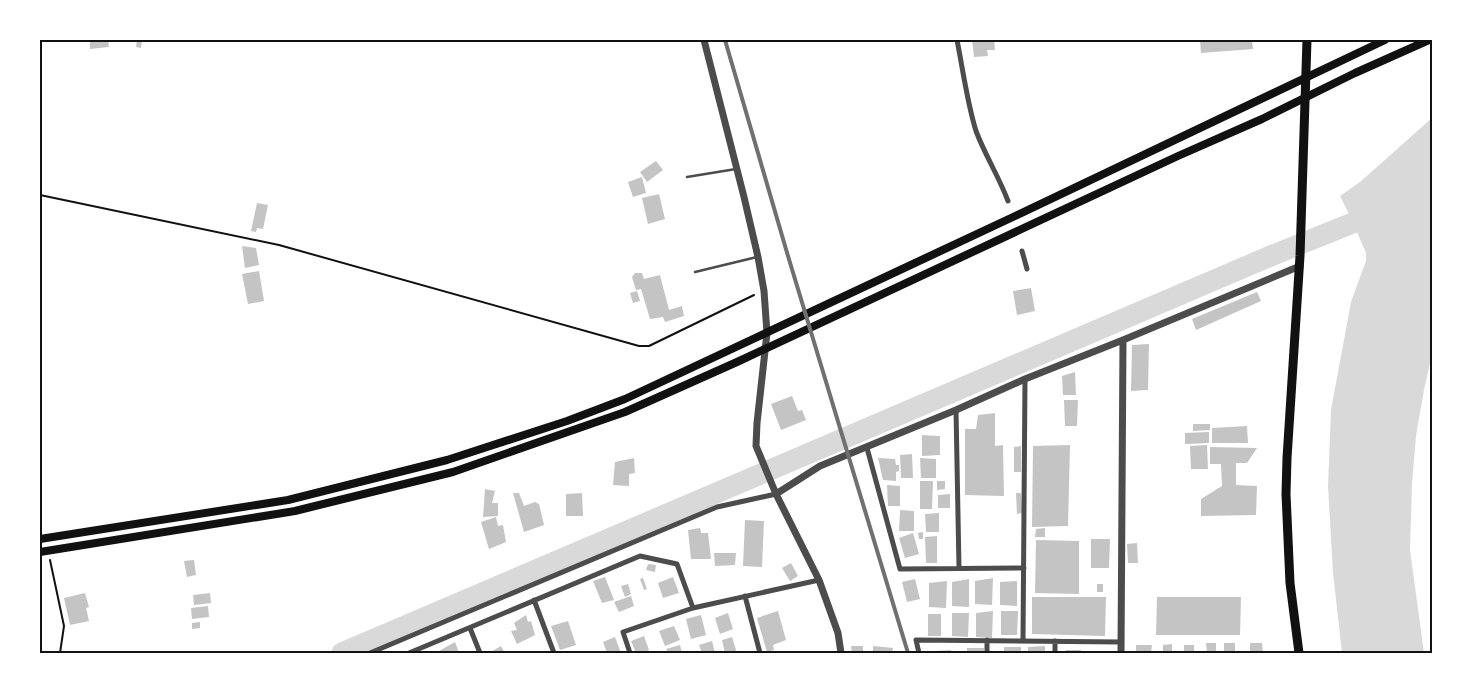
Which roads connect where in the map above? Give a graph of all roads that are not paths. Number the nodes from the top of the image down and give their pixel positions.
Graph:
1 (704, 40) edge
2 (957, 40) edge
3 (1307, 40) edge
4 (1385, 40) edge
5 (1429, 40) edge
6 (1306, 77) junction
7 (1306, 97) junction
8 (737, 169) junction
9 (687, 177) dead end
10 (1008, 201) dead end
11 (1022, 251) dead end
12 (758, 257) junction
13 (1300, 261) junction
14 (1028, 269) dead end
15 (695, 272) dead end
16 (1123, 340) junction
17 (1025, 379) junction
18 (956, 410) junction
19 (866, 448) junction
20 (776, 494) junction
21 (40, 538) edge
22 (44, 551) edge
23 (959, 568) junction
24 (1024, 568) junction
25 (819, 580) junction
26 (745, 596) junction
27 (534, 600) junction
28 (692, 608) junction
29 (470, 628) junction
30 (987, 640) junction
31 (1023, 640) junction
32 (1055, 642) junction
33 (1121, 642) junction
34 (370, 653) edge
35 (409, 653) edge
36 (480, 653) edge
37 (554, 653) edge
38 (630, 653) edge
39 (760, 653) edge
40 (841, 653) edge
41 (920, 653) edge
42 (986, 653) edge
43 (1055, 653) edge
44 (1121, 653) edge
45 (1299, 653) edge

1 - 8 street
2 - 10 street
3 - 6 highway
4 - 6 main road
5 - 7 main road
6 - 7 highway
6 - 21 main road
7 - 13 highway
7 - 22 main road
8 - 9 lane
8 - 12 street
11 - 14 street
12 - 15 lane
12 - 20 street
13 - 16 street
13 - 45 highway
16 - 17 street
16 - 33 street
17 - 18 street
17 - 24 street
18 - 19 street
18 - 23 street
19 - 20 street
19 - 23 street
20 - 25 street
20 - 34 street
23 - 24 street
24 - 31 street
25 - 26 street
25 - 40 street
26 - 28 street
26 - 39 street
27 - 28 street
27 - 29 street
27 - 37 street
28 - 38 street
29 - 35 street
29 - 36 street
30 - 31 street
30 - 41 street
30 - 42 street
31 - 32 street
32 - 33 street
32 - 43 street
33 - 44 street

